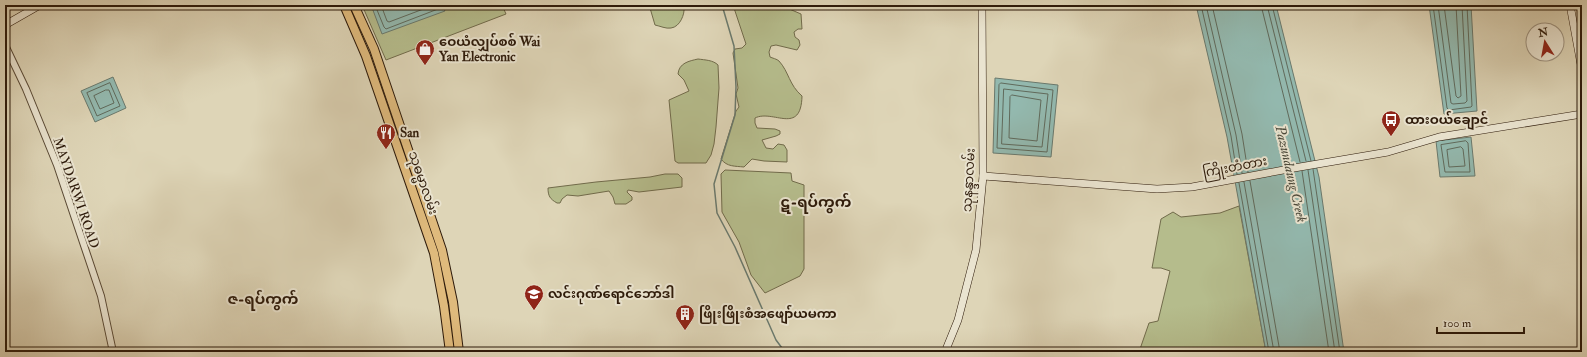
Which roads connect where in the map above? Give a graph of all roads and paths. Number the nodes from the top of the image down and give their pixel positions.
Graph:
1 (40, 5) edge
2 (344, 5) edge
3 (354, 5) edge
4 (982, 5) edge
5 (1570, 5) edge
6 (5, 25) edge
7 (5, 45) edge
8 (1582, 70) edge
9 (1582, 114) edge
10 (983, 176) junction
11 (113, 352) edge
12 (450, 352) edge
13 (459, 352) edge
14 (945, 352) edge

1 - 6 main road
2 - 12 main road, သုဓမ္မာလမ်း
3 - 13 main road, သုဓမ္မာလမ်း
4 - 10 main road, သုနန္ဒာလမ်း
5 - 8 main road
7 - 11 street, MAYDARWI ROAD
9 - 10 main road, ကြိုးတံတား
10 - 14 main road, သုနန္ဒာလမ်း

